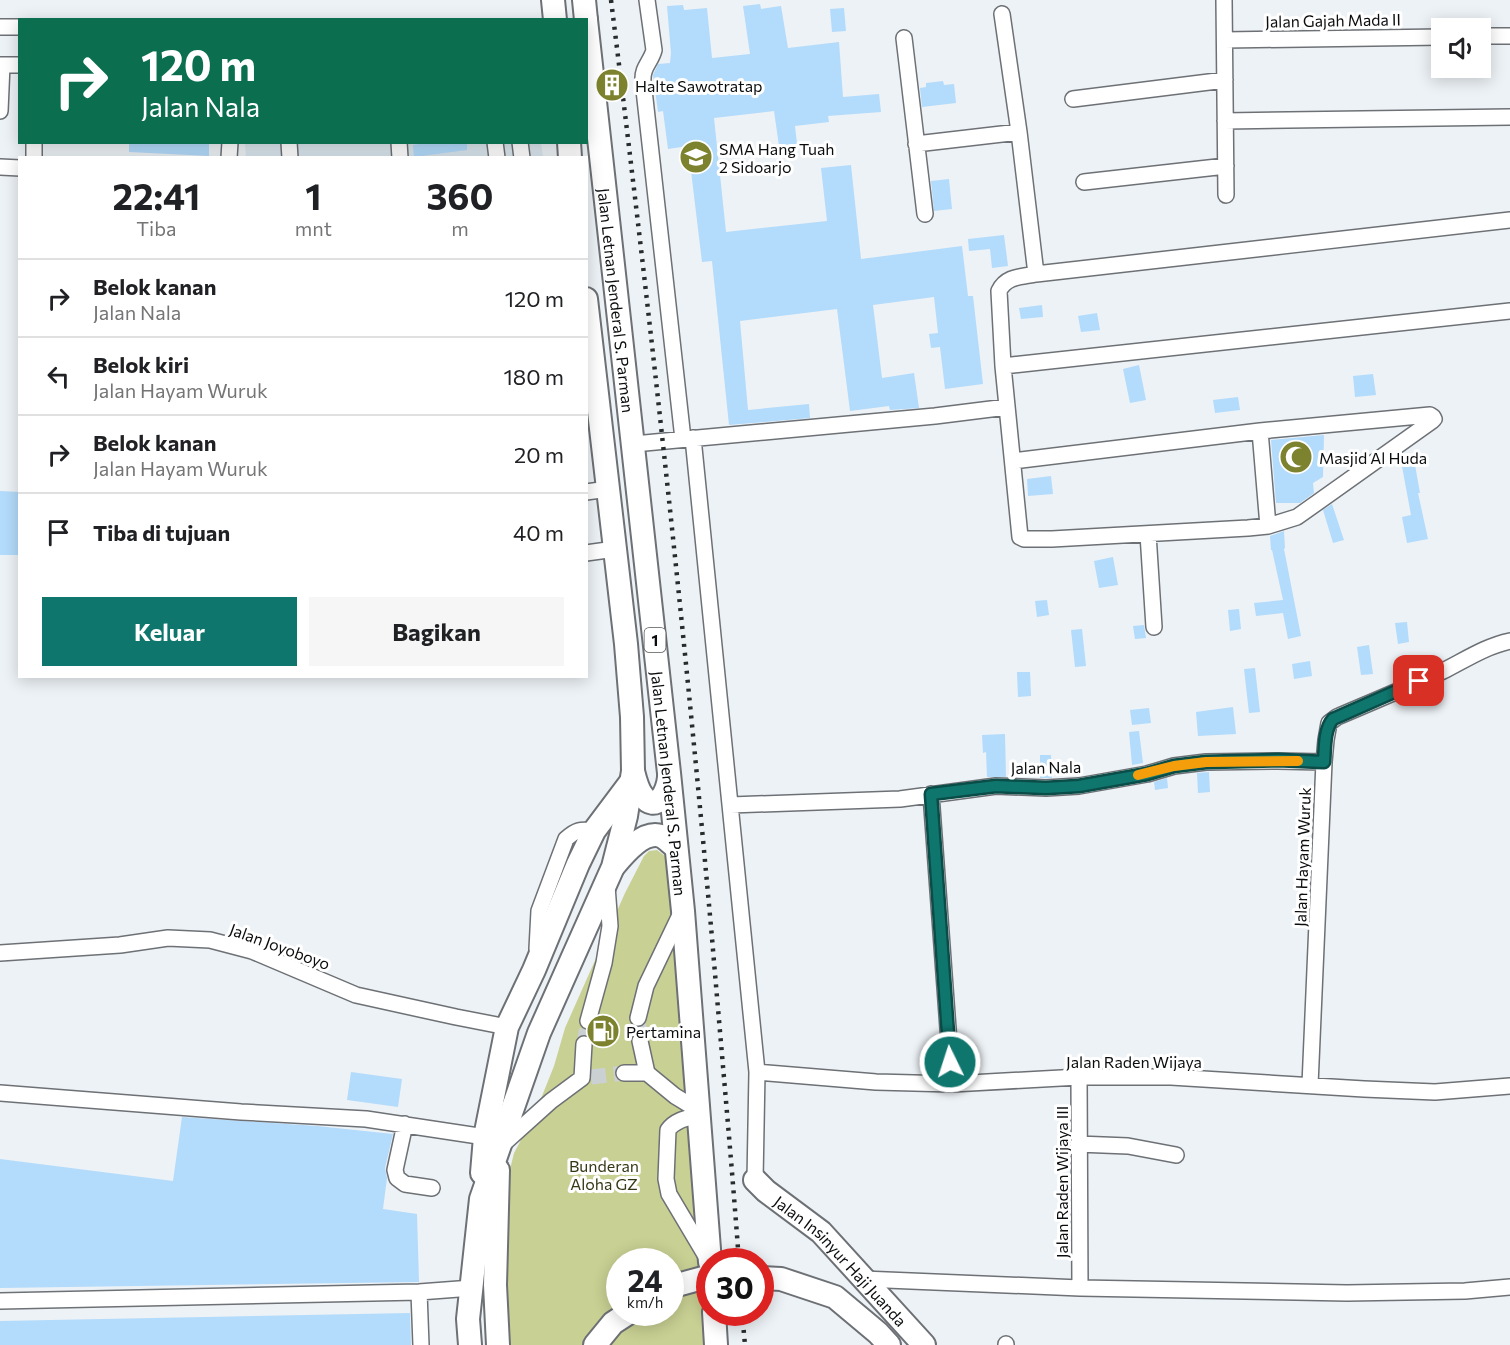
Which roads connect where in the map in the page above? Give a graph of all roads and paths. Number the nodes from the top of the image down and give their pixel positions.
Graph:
1 (647, 0) edge
2 (1224, 3) edge
3 (1002, 14) dead end
4 (0, 27) edge
5 (18, 27) edge
6 (588, 30) edge
7 (1491, 36) edge
8 (1510, 36) edge
9 (1431, 37) edge
10 (904, 38) dead end
11 (1225, 40) junction
12 (1, 65) edge
13 (18, 65) edge
14 (1225, 80) junction
15 (1073, 99) dead end
16 (0, 111) edge
17 (1510, 117) edge
18 (1225, 121) junction
19 (1019, 132) junction
20 (916, 144) junction
21 (1226, 166) junction
22 (0, 167) edge
23 (18, 168) edge
24 (1084, 182) dead end
25 (1226, 195) dead end
26 (925, 214) dead end
27 (1510, 220) edge
28 (1036, 274) junction
29 (1510, 311) edge
30 (588, 334) edge
31 (1004, 366) junction
32 (1007, 407) junction
33 (1260, 431) junction
34 (594, 438) edge
35 (688, 438) junction
36 (634, 444) junction
37 (1013, 460) junction
38 (597, 490) edge
39 (1268, 526) junction
40 (1148, 534) junction
41 (615, 549) junction
42 (588, 553) edge
43 (1154, 627) dead end
44 (1510, 641) edge
45 (1324, 762) junction
46 (669, 773) junction
47 (632, 776) junction
48 (931, 794) junction
49 (731, 805) junction
50 (676, 847) junction
51 (609, 874) junction
52 (683, 911) junction
53 (0, 953) edge
54 (638, 1018) tunnel mouth
55 (588, 1021) tunnel mouth
56 (507, 1027) junction
57 (640, 1041) tunnel mouth
58 (584, 1044) tunnel mouth
59 (757, 1072) junction
60 (624, 1073) tunnel mouth
61 (647, 1073) junction
62 (1079, 1077) junction
63 (952, 1084) junction
64 (1310, 1085) junction
65 (1510, 1086) edge
66 (0, 1093) edge
67 (698, 1112) junction
68 (405, 1124) junction
69 (492, 1143) junction
70 (1078, 1144) junction
71 (1176, 1155) dead end
72 (755, 1180) joint
73 (432, 1188) dead end
74 (702, 1248) edge
75 (709, 1248) edge
76 (774, 1279) edge
77 (863, 1279) junction
78 (1510, 1287) edge
79 (1080, 1288) junction
80 (464, 1289) junction
81 (419, 1292) junction
82 (0, 1301) edge
83 (611, 1326) edge
84 (715, 1326) edge
85 (421, 1345) edge
86 (470, 1345) edge
87 (498, 1345) edge
88 (595, 1345) edge
89 (716, 1345) edge
90 (889, 1345) edge
91 (924, 1345) edge

1 - 35 street
2 - 11 street
3 - 19 street
4 - 5 street
6 - 36 highway, Jalan Letnan Jenderal S. Parman / 1
7 - 8 street
9 - 11 street, Jalan Gajah Mada II
10 - 20 street
11 - 14 street
12 - 13 street
12 - 16 street
14 - 15 street
14 - 18 street
17 - 18 street
18 - 21 street
19 - 20 street
19 - 28 street
20 - 26 street
21 - 24 street
21 - 25 street
22 - 23 street
27 - 28 street
28 - 31 street
29 - 31 street
30 - 34 highway, Jalan Letnan Jenderal S. Parman / 1
31 - 32 street
32 - 35 street
32 - 37 street
33 - 37 street
33 - 39 street
33 - 39 street
34 - 38 highway, Jalan Letnan Jenderal S. Parman / 1
35 - 36 street
35 - 49 street
36 - 46 highway, Jalan Letnan Jenderal S. Parman / 1
37 - 40 street
38 - 41 highway, Jalan Letnan Jenderal S. Parman / 1
39 - 40 street
40 - 43 street
41 - 42 street
41 - 47 highway, Jalan Letnan Jenderal S. Parman / 1
44 - 45 street, Jalan Hayam Wuruk
45 - 48 street, Jalan Nala
45 - 64 street, Jalan Hayam Wuruk
46 - 47 highway
46 - 50 highway, Jalan Letnan Jenderal S. Parman / 1
47 - 51 highway, Jalan Letnan Jenderal S. Parman / 1
47 - 56 highway
48 - 49 street, Jalan Nala
48 - 63 street
49 - 59 street
50 - 51 highway
50 - 52 highway, Jalan Letnan Jenderal S. Parman / 1
51 - 55 street
51 - 69 highway, Jalan Letnan Jenderal S. Parman / 1
52 - 54 street
52 - 67 highway, Jalan Letnan Jenderal S. Parman / 1
53 - 56 street, Jalan Joyoboyo
56 - 69 highway
57 - 61 street
58 - 69 street
59 - 63 street, Jalan Raden Wijaya
59 - 72 street
60 - 61 street
61 - 67 street
62 - 63 street, Jalan Raden Wijaya
62 - 64 street, Jalan Raden Wijaya
62 - 70 street, Jalan Raden Wijaya III
64 - 65 street, Jalan Raden Wijaya
66 - 68 street
67 - 74 street
67 - 75 highway, Jalan Letnan Jenderal S. Parman / 1
68 - 69 street
68 - 73 street
69 - 80 highway, Jalan Letnan Jenderal S. Parman / 1
69 - 87 highway
70 - 71 street
70 - 79 street, Jalan Raden Wijaya III
72 - 77 highway, Jalan Insinyur Haji Juanda
76 - 90 highway
77 - 79 street
77 - 91 highway, Jalan Insinyur Haji Juanda
78 - 79 street
80 - 81 street
80 - 86 highway, Jalan Letnan Jenderal S. Parman / 1
81 - 82 street
81 - 85 street
83 - 88 highway
84 - 89 highway

